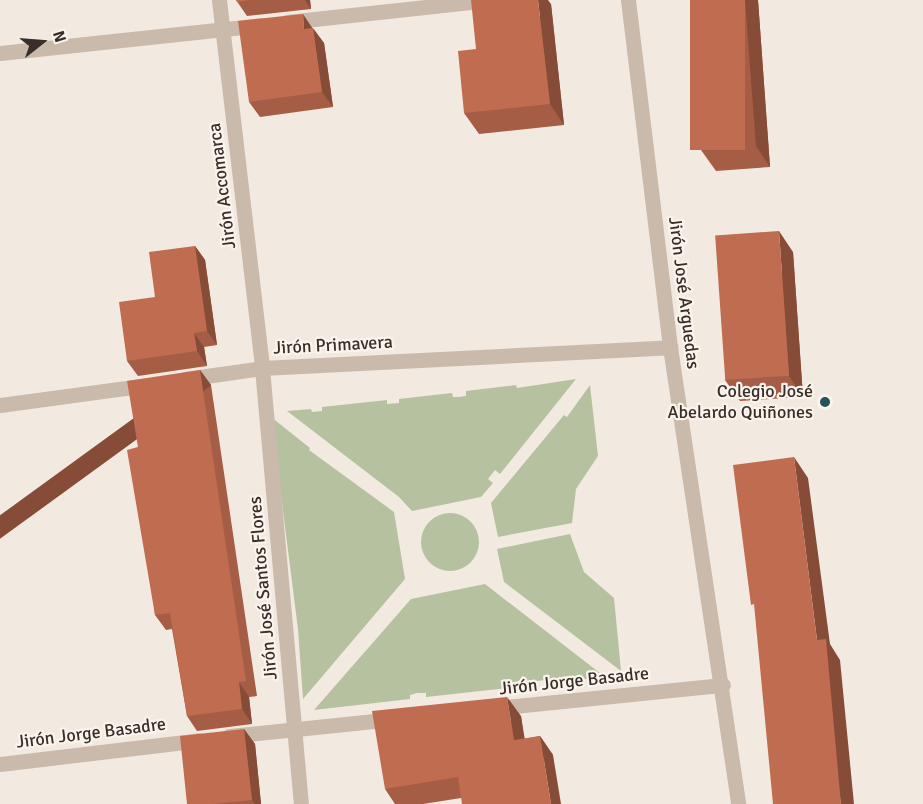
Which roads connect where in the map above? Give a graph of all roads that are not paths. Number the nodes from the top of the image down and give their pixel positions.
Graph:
1 (219, 0) edge
2 (489, 0) edge
3 (628, 0) edge
4 (223, 29) junction
5 (0, 53) edge
6 (670, 347) junction
7 (262, 368) junction
8 (0, 405) edge
9 (723, 686) junction
10 (474, 711) edge
11 (414, 717) edge
12 (296, 729) junction
13 (0, 764) edge
14 (301, 804) edge
15 (738, 804) edge

1 - 4 street, Jirón Accomarca
2 - 4 street
3 - 6 street, Jirón José Arguedas
4 - 5 street
4 - 7 street, Jirón Accomarca
6 - 7 street, Jirón Primavera
6 - 9 street, Jirón José Arguedas
7 - 8 street, Jirón Primavera
7 - 12 street, Jirón José Santos Flores
9 - 10 street, Jirón Jorge Basadre
9 - 15 street, Jirón José Arguedas
11 - 12 street, Jirón Jorge Basadre
12 - 13 street, Jirón Jorge Basadre
12 - 14 street, Jirón José Santos Flores

